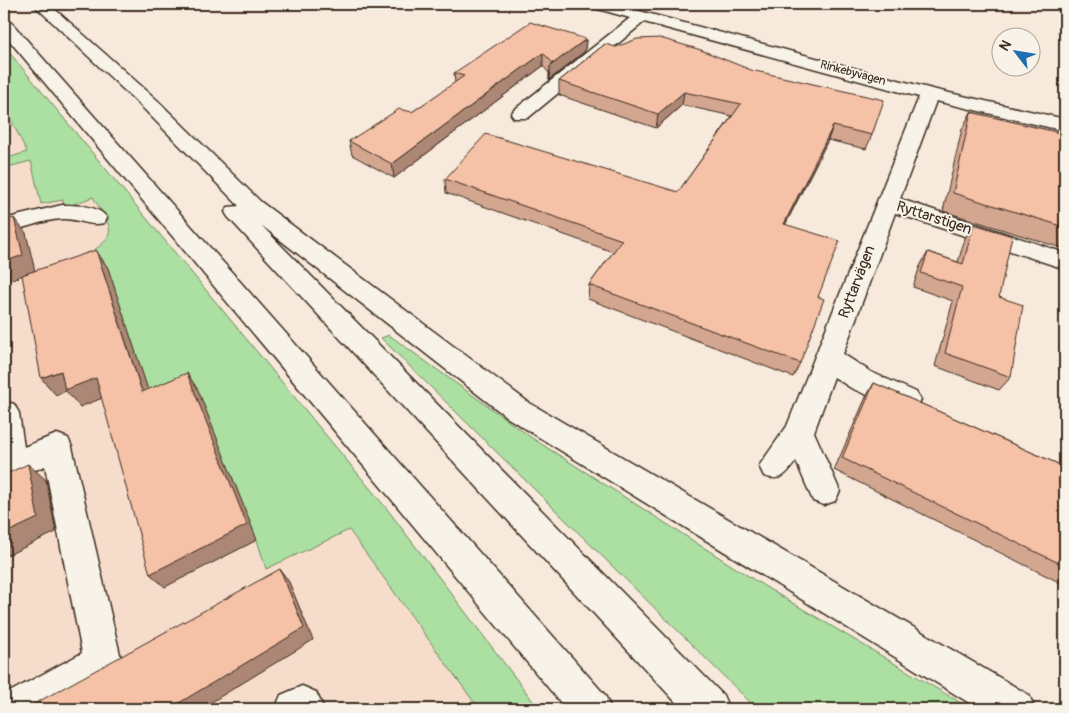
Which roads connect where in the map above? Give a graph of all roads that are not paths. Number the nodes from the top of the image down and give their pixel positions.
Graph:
1 (34, 4) edge
2 (40, 4) edge
3 (596, 4) edge
4 (642, 16) junction
5 (4, 24) edge
6 (929, 94) junction
7 (520, 114) dead end
8 (1065, 125) edge
9 (888, 203) junction
10 (96, 218) dead end
11 (4, 226) edge
12 (1065, 260) edge
13 (828, 358) junction
14 (932, 412) edge
15 (4, 413) edge
16 (799, 432) junction
17 (775, 466) dead end
18 (8, 468) edge
19 (824, 491) dead end
20 (18, 709) edge
21 (295, 709) edge
22 (304, 709) edge
23 (591, 709) edge
24 (709, 709) edge
25 (1015, 709) edge

1 - 24 main road
2 - 25 main road
3 - 4 main road, Rinkebyvägen
4 - 6 main road, Rinkebyvägen
4 - 7 main road
5 - 23 main road
6 - 8 main road, Rinkebyvägen
6 - 9 main road, Ryttarvägen
9 - 12 main road, Ryttarstigen
9 - 13 main road, Ryttarvägen
10 - 11 main road
13 - 14 main road
13 - 16 main road, Ryttarvägen
15 - 18 main road
16 - 17 main road, Ryttarvägen
16 - 19 main road
18 - 20 main road
21 - 22 main road

